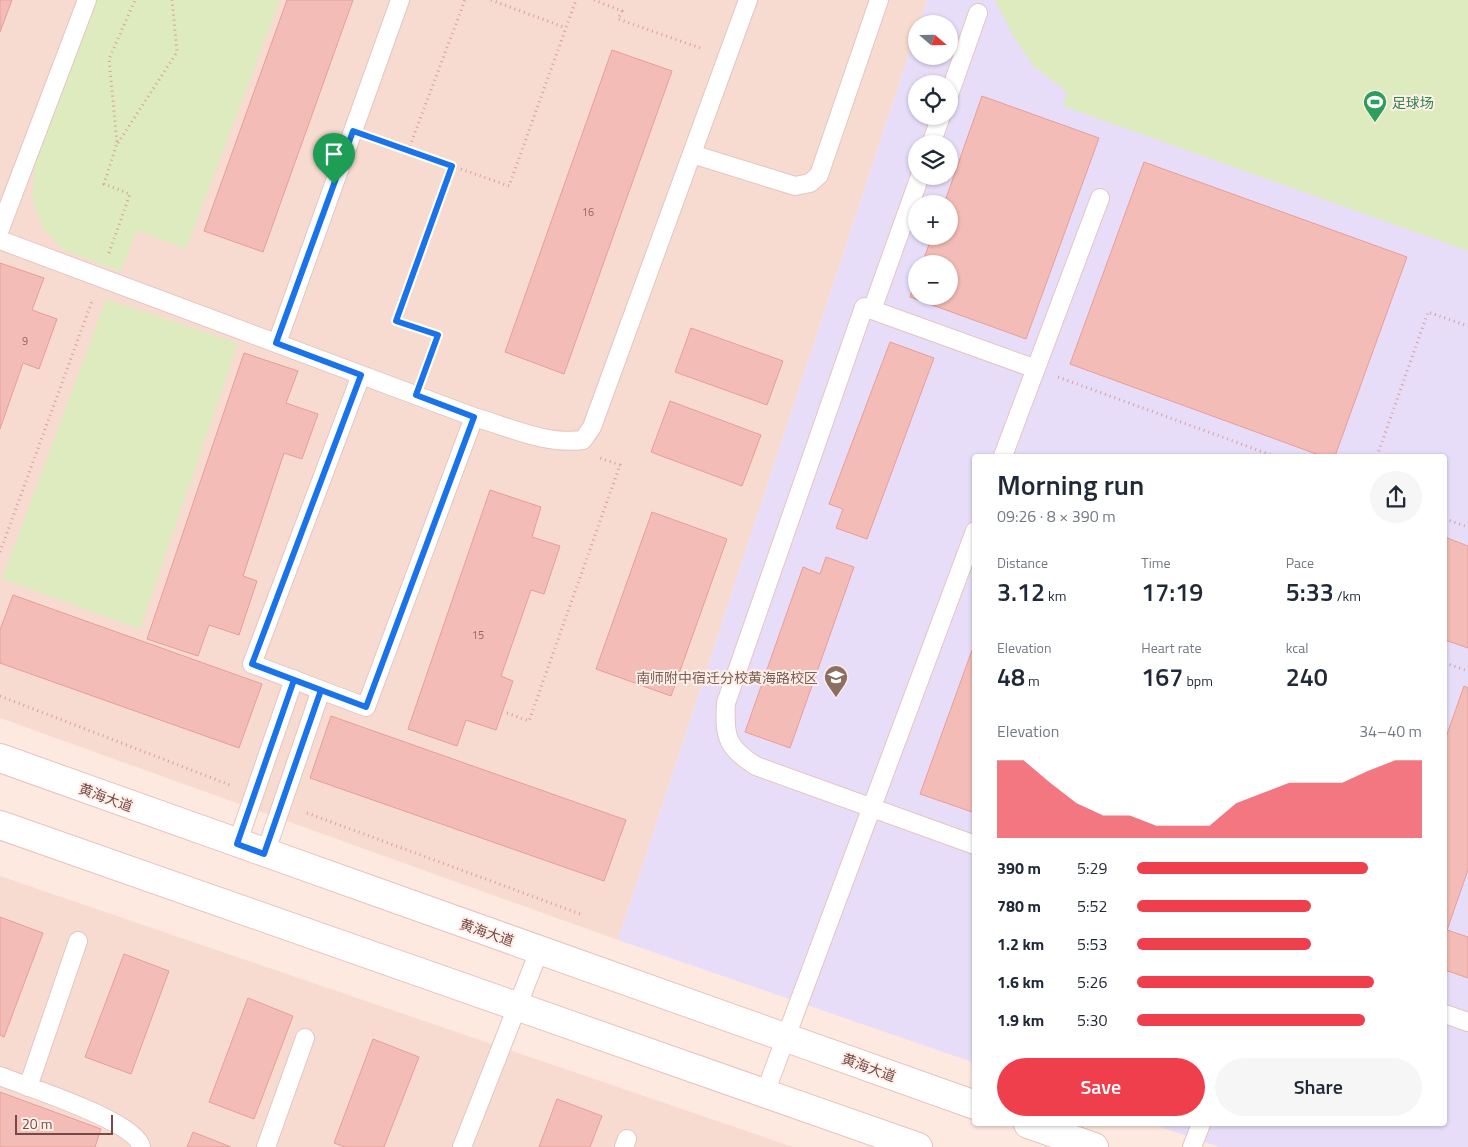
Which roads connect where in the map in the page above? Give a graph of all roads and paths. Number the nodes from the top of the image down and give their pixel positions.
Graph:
1 (87, 0) edge
2 (172, 0) edge
3 (400, 0) edge
4 (465, 0) edge
5 (491, 0) edge
6 (576, 0) edge
7 (594, 0) edge
8 (748, 0) edge
9 (879, 0) edge
10 (978, 13) dead end
11 (566, 28) junction
12 (727, 57) junction
13 (956, 75) edge
14 (353, 131) junction
15 (117, 143) dead end
16 (408, 151) junction
17 (692, 154) junction
18 (452, 166) junction
19 (917, 185) edge
20 (1100, 198) dead end
21 (0, 229) edge
22 (0, 240) edge
23 (872, 310) junction
24 (1468, 326) edge
25 (276, 343) junction
26 (1036, 369) junction
27 (361, 375) junction
28 (416, 395) junction
29 (474, 417) junction
30 (1004, 454) edge
31 (1269, 454) edge
32 (1377, 454) edge
33 (594, 455) dead end
34 (1447, 520) edge
35 (1468, 527) edge
36 (972, 539) edge
37 (1447, 663) edge
38 (1468, 671) edge
39 (294, 680) junction
40 (321, 690) junction
41 (507, 713) dead end
42 (0, 758) edge
43 (872, 808) junction
44 (0, 825) edge
45 (237, 844) junction
46 (972, 845) edge
47 (264, 854) junction
48 (78, 941) dead end
49 (539, 951) junction
50 (519, 1007) junction
51 (1447, 1015) edge
52 (1468, 1022) edge
53 (305, 1038) dead end
54 (786, 1038) junction
55 (0, 1076) edge
56 (28, 1087) junction
57 (765, 1093) junction
58 (972, 1104) edge
59 (1034, 1126) edge
60 (1200, 1126) edge
61 (141, 1147) edge
62 (266, 1147) edge
63 (462, 1147) edge
64 (918, 1147) edge
65 (1094, 1147) edge
66 (1192, 1147) edge

1 - 21 lane
2 - 15 path
3 - 14 lane
4 - 16 path
5 - 11 path
6 - 11 path
7 - 12 path
8 - 12 lane
9 - 17 lane
10 - 13 lane
11 - 18 path
12 - 17 lane
14 - 16 path
14 - 25 lane
16 - 18 path
17 - 29 lane
18 - 28 path
19 - 23 lane
20 - 26 lane
22 - 25 lane
23 - 26 lane
23 - 43 lane
24 - 32 path
25 - 27 lane
26 - 30 lane
26 - 31 path
27 - 28 lane
27 - 39 lane
28 - 29 lane
29 - 40 lane
33 - 41 path
34 - 35 path
36 - 43 lane
37 - 38 path
39 - 40 lane
39 - 45 lane
40 - 47 lane
42 - 45 street, 黄海大道
43 - 46 lane
43 - 54 lane
44 - 50 street
45 - 47 street, 黄海大道
47 - 49 street, 黄海大道
48 - 56 lane
49 - 50 lane
49 - 54 street, 黄海大道
50 - 57 street
50 - 63 lane
51 - 52 lane
53 - 62 lane
54 - 57 lane
54 - 58 street, 黄海大道
55 - 56 lane
56 - 61 lane
57 - 64 street
59 - 65 street
60 - 66 lane

